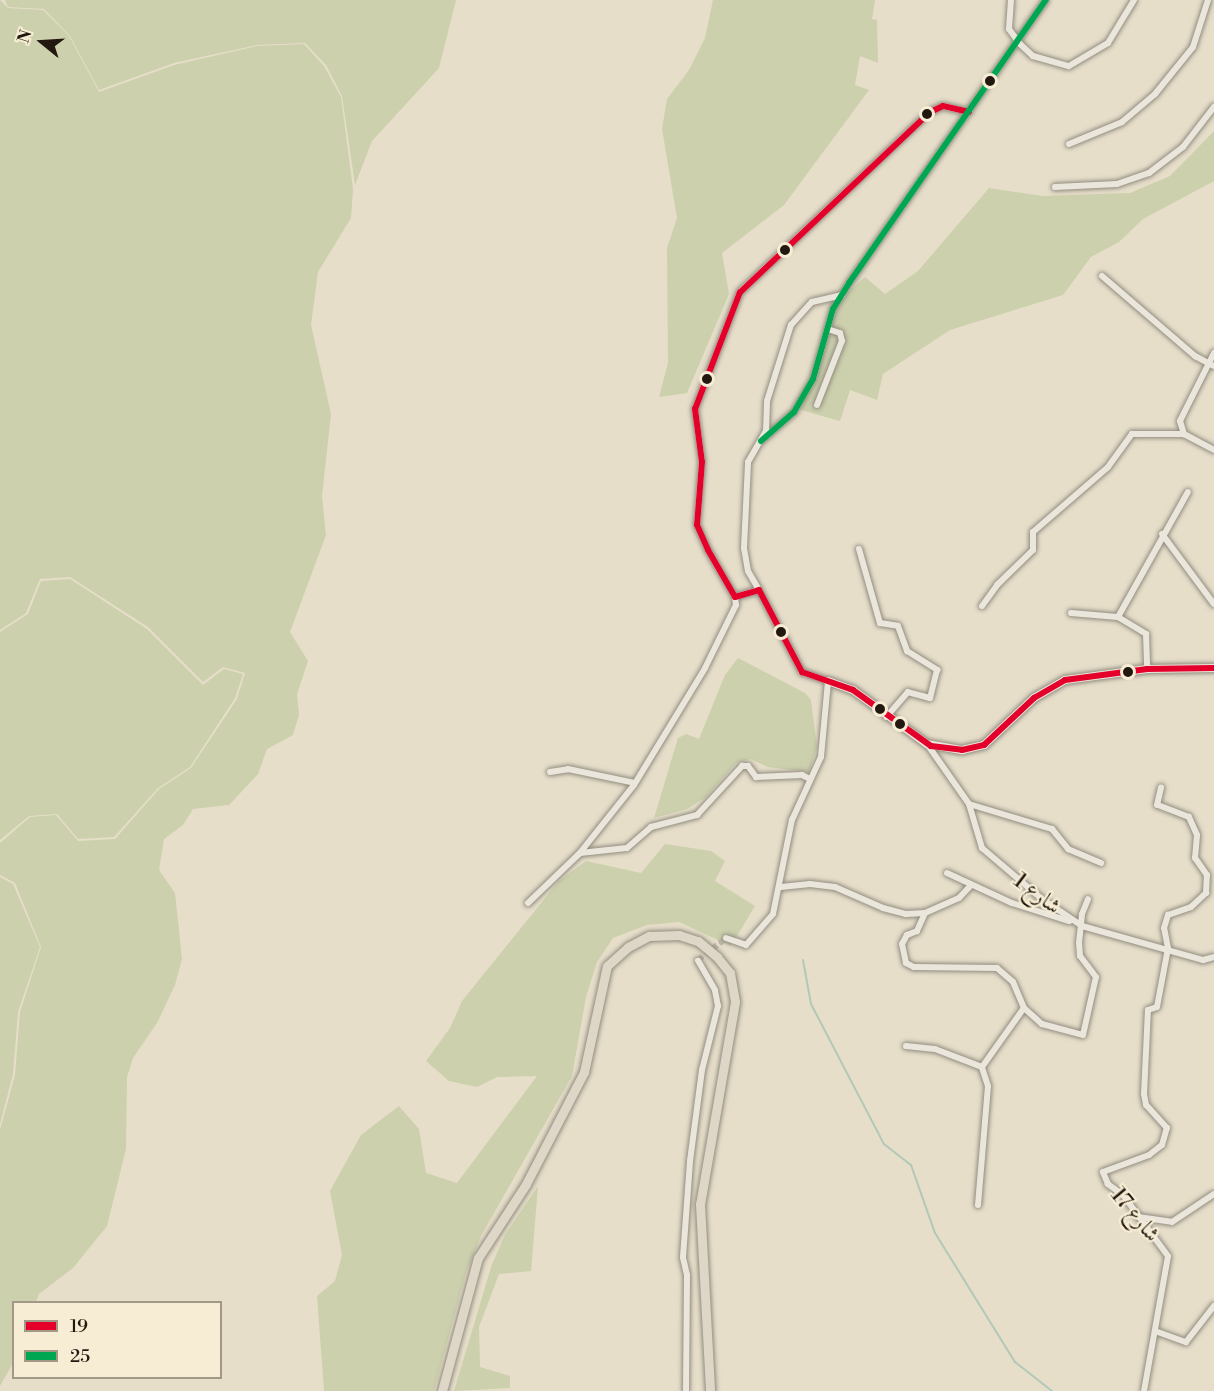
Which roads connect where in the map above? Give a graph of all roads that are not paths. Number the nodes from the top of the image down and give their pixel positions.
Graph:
1 (1011, 0) edge
2 (1046, 0) edge
3 (1134, 0) edge
4 (1208, 0) edge
5 (1019, 43) junction
6 (1214, 107) edge
7 (969, 112) junction
8 (1070, 144) dead end
9 (1055, 186) dead end
10 (1102, 276) dead end
11 (842, 295) junction
12 (828, 329) junction
13 (1214, 353) edge
14 (1211, 365) edge
15 (817, 405) dead end
16 (1184, 434) junction
17 (761, 441) junction
18 (1214, 450) edge
19 (1188, 492) dead end
20 (1162, 534) junction
21 (859, 549) dead end
22 (759, 590) junction
23 (735, 597) junction
24 (1214, 604) edge
25 (982, 606) dead end
26 (1071, 613) dead end
27 (1118, 617) junction
28 (1212, 667) edge
29 (1147, 669) junction
30 (828, 681) junction
31 (886, 717) junction
32 (927, 744) junction
33 (550, 771) dead end
34 (810, 779) junction
35 (636, 783) junction
36 (1161, 787) dead end
37 (969, 804) junction
38 (579, 854) junction
39 (1101, 863) dead end
40 (947, 873) dead end
41 (1210, 875) edge
42 (971, 885) junction
43 (781, 887) junction
44 (1088, 899) dead end
45 (528, 903) dead end
46 (925, 913) junction
47 (1080, 925) junction
48 (726, 938) tunnel mouth
49 (1167, 948) junction
50 (1214, 957) edge
51 (698, 960) dead end
52 (1024, 1008) junction
53 (906, 1046) dead end
54 (982, 1067) junction
55 (1214, 1194) edge
56 (978, 1205) dead end
57 (1138, 1216) junction
58 (1214, 1306) edge
59 (1155, 1331) junction
60 (442, 1391) edge
61 (686, 1391) edge
62 (710, 1391) edge
63 (1144, 1391) edge

1 - 5 street
2 - 5 street
3 - 5 street
4 - 8 street
5 - 7 street
6 - 9 street
7 - 11 street
7 - 23 street
10 - 14 street
11 - 12 street
11 - 17 street
12 - 15 street
12 - 17 street
13 - 14 street
14 - 16 street
16 - 18 street
16 - 25 street
17 - 22 street
19 - 20 street
20 - 24 street
20 - 27 street
21 - 31 street
22 - 23 street
22 - 30 street
23 - 35 street
26 - 27 street
27 - 29 street
28 - 29 street
29 - 32 street
30 - 31 street
30 - 34 street
31 - 32 street
32 - 37 street, شارع 1
33 - 35 street
34 - 38 street
34 - 43 street
35 - 38 street
36 - 41 street
37 - 39 street
37 - 47 street, شارع 1
38 - 45 street
40 - 42 street
41 - 49 street
42 - 46 street
42 - 47 street
43 - 46 street
43 - 48 street
44 - 47 street
46 - 52 street
47 - 49 street, شارع 1
47 - 52 street
49 - 50 street, شارع 1
49 - 57 street, شارع 17
51 - 61 street
52 - 54 street
53 - 54 street
54 - 56 street
55 - 57 street
57 - 59 street, شارع 17
58 - 59 street
59 - 63 street, شارع 17
60 - 62 main road

